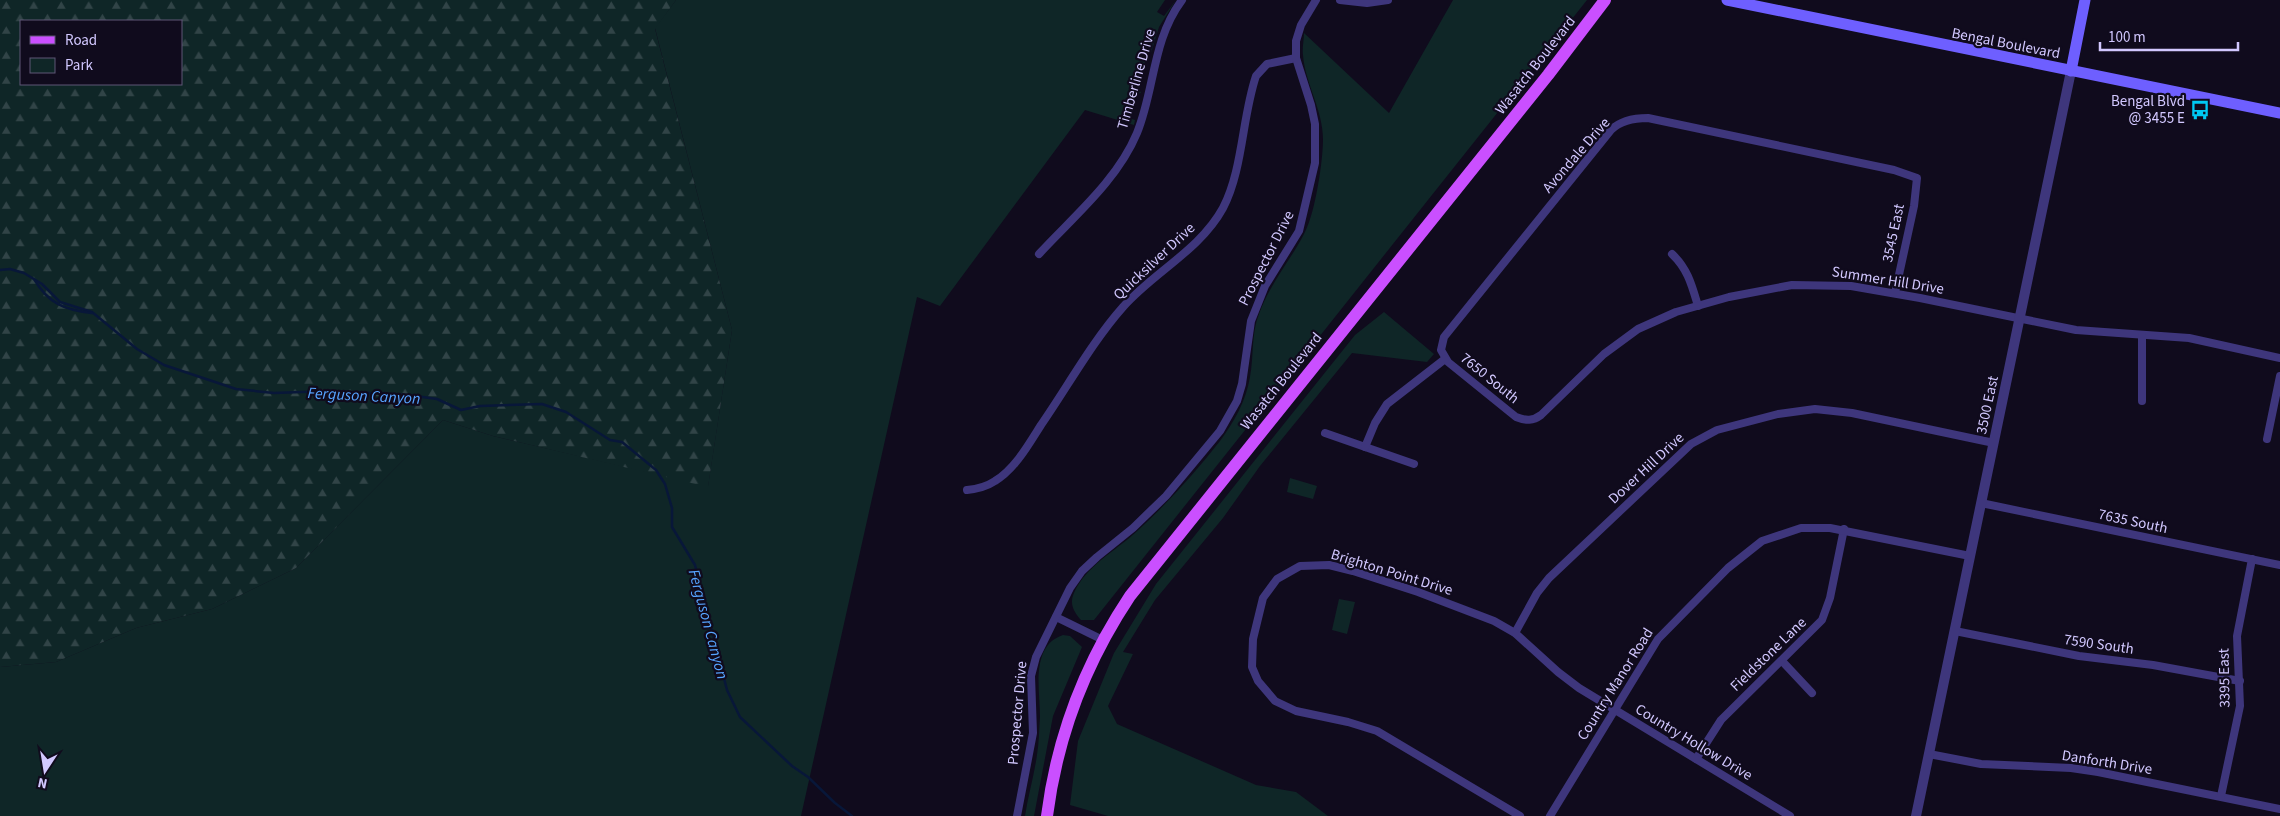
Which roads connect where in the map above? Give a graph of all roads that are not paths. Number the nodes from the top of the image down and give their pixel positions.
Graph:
1 (1182, 0) edge
2 (1316, 0) edge
3 (1340, 0) edge
4 (1388, 0) edge
5 (1605, 0) edge
6 (1730, 0) edge
7 (2085, 0) edge
8 (1296, 58) junction
9 (2071, 72) junction
10 (2280, 113) edge
11 (1917, 178) joint
12 (1039, 254) dead end
13 (1672, 254) dead end
14 (1895, 293) junction
15 (1698, 306) junction
16 (2020, 319) junction
17 (2142, 335) junction
18 (1441, 350) joint
19 (2280, 358) edge
20 (1445, 359) junction
21 (2280, 376) edge
22 (2142, 401) dead end
23 (1527, 420) joint
24 (1325, 433) dead end
25 (2267, 439) dead end
26 (1994, 443) junction
27 (1365, 447) junction
28 (1414, 464) dead end
29 (967, 490) dead end
30 (1981, 503) junction
31 (1844, 529) junction
32 (1970, 556) junction
33 (2252, 559) junction
34 (2280, 565) edge
35 (1056, 617) junction
36 (1955, 631) junction
37 (1515, 633) junction
38 (1103, 640) junction
39 (1782, 661) junction
40 (2240, 681) junction
41 (1812, 693) dead end
42 (1614, 710) junction
43 (1929, 754) junction
44 (1696, 759) junction
45 (2221, 796) junction
46 (2280, 809) edge
47 (1018, 816) edge
48 (1047, 816) edge
49 (1520, 816) edge
50 (1550, 816) edge
51 (1790, 816) edge
52 (1916, 816) edge

1 - 12 street, Timberline Drive
2 - 8 street, Prospector Drive
3 - 4 street
5 - 38 main road, Wasatch Boulevard
6 - 9 main road, Bengal Boulevard
7 - 9 main road, 3500 East
8 - 29 street, Quicksilver Drive
8 - 35 street, Prospector Drive
9 - 10 main road, Bengal Boulevard
9 - 16 street, 3500 East
11 - 14 street, 3545 East
11 - 18 street, Avondale Drive
13 - 15 street
14 - 15 street, Summer Hill Drive
14 - 16 street, Summer Hill Drive
15 - 23 street, Summer Hill Drive
16 - 17 street, Summer Hill Drive
16 - 26 street, 3500 East
17 - 19 street, Summer Hill Drive
17 - 22 street
18 - 20 street, 7650 South
20 - 23 street, 7650 South
20 - 27 street
21 - 25 street
24 - 27 street
26 - 30 street, 3500 East
26 - 37 street, Dover Hill Drive
27 - 28 street
30 - 32 street, 3500 East
30 - 33 street, 7635 South
31 - 32 street, Country Manor Road
31 - 39 street, Fieldstone Lane
31 - 42 street, Country Manor Road
32 - 36 street, 3500 East
33 - 34 street, 7635 South
33 - 40 street, 3395 East
35 - 38 street
35 - 47 street, Prospector Drive
36 - 40 street, 7590 South
36 - 43 street, 3500 East
37 - 42 street, Country Hollow Drive
37 - 49 street, Brighton Point Drive
38 - 48 main road, Wasatch Boulevard
39 - 41 street
39 - 44 street, Fieldstone Lane
40 - 45 street, 3395 East
42 - 44 street, Country Hollow Drive
42 - 50 street, Country Manor Road
43 - 45 street, Danforth Drive
43 - 52 street, 3500 East
44 - 51 street, Country Hollow Drive
45 - 46 street, Danforth Drive

